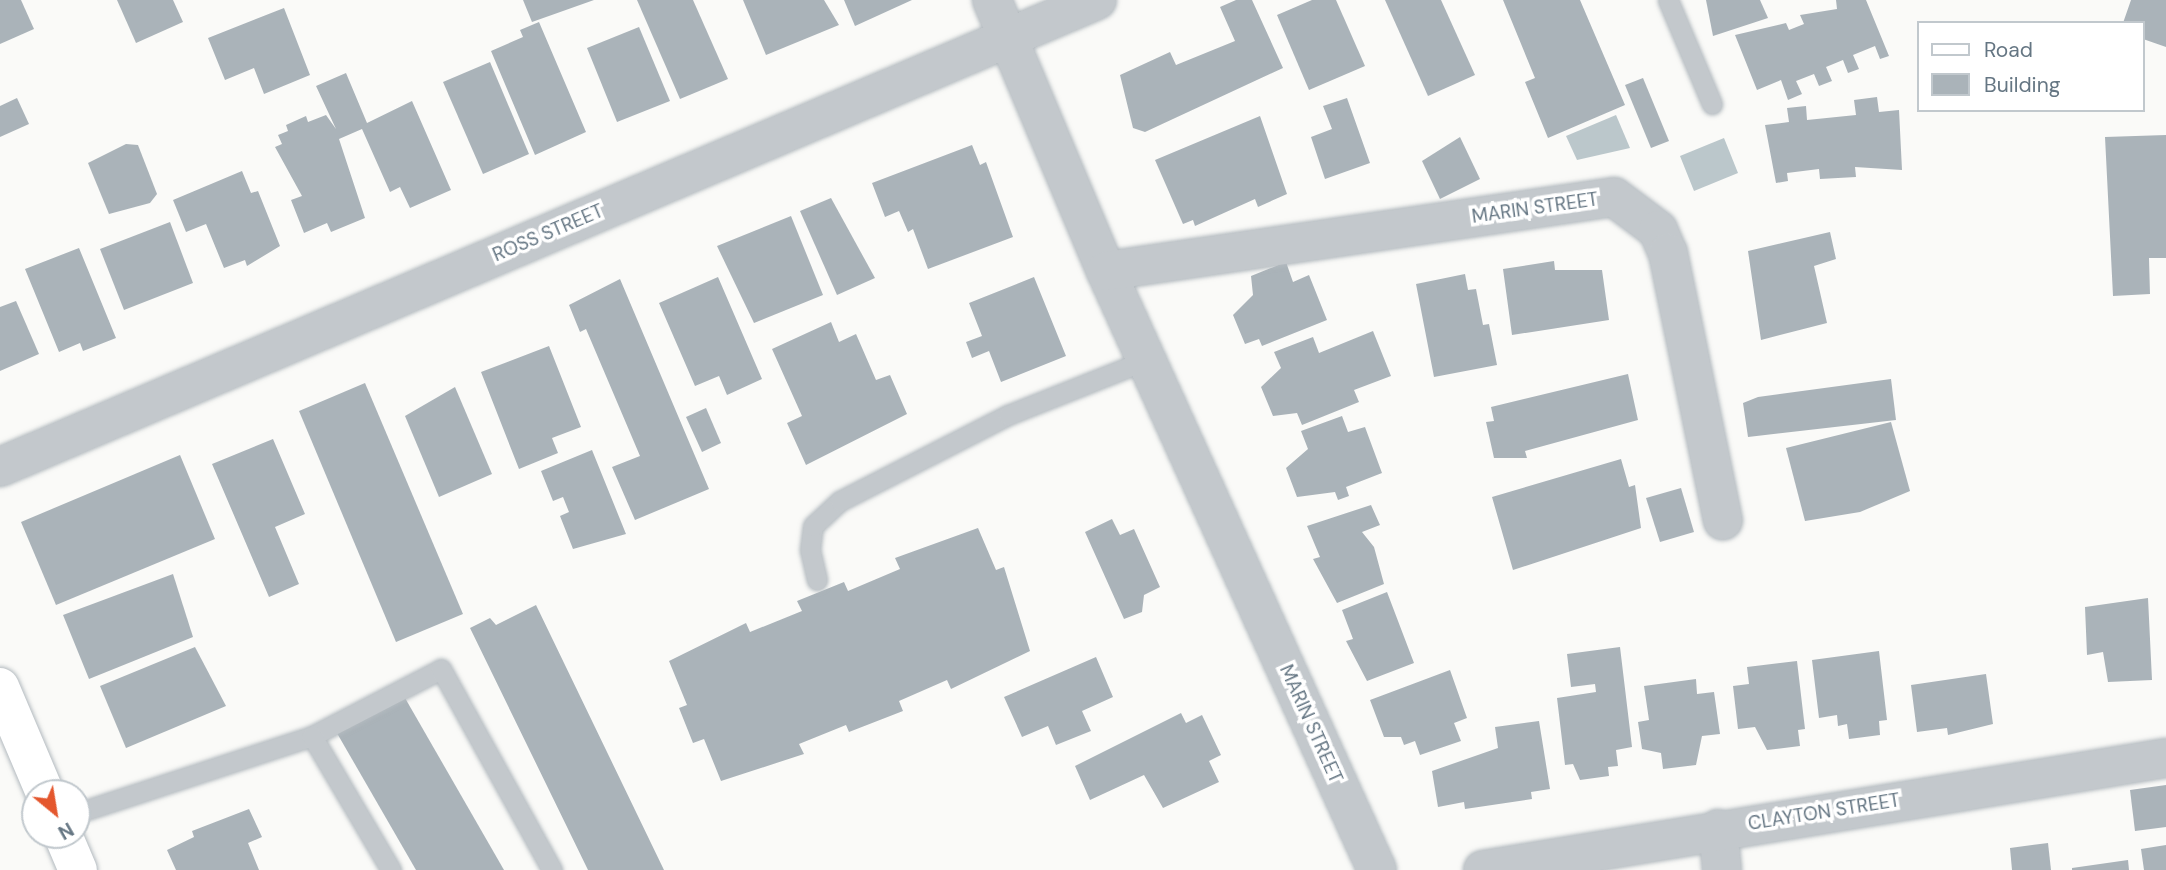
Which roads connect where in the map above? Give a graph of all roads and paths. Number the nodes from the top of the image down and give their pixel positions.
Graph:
1 (992, 0) edge
2 (1097, 0) edge
3 (1668, 0) edge
4 (1008, 37) junction
5 (1712, 103) dead end
6 (1106, 271) junction
7 (1146, 360) junction
8 (0, 467) edge
9 (1723, 520) dead end
10 (817, 580) dead end
11 (0, 687) edge
12 (312, 736) junction
13 (2166, 758) edge
14 (39, 779) edge
15 (91, 808) edge
16 (1718, 829) junction
17 (69, 849) edge
18 (78, 870) edge
19 (391, 870) edge
20 (552, 870) edge
21 (1377, 870) edge
22 (1483, 870) edge
23 (1722, 870) edge

1 - 4 street, MARIN STREET
2 - 4 street, ROSS STREET
3 - 5 lane
4 - 6 street, MARIN STREET
4 - 8 street, ROSS STREET
6 - 7 street, MARIN STREET
6 - 9 street, MARIN STREET
7 - 10 lane
7 - 21 street, MARIN STREET
11 - 14 street
12 - 15 lane
12 - 19 lane
12 - 20 lane
13 - 16 street, CLAYTON STREET
16 - 22 street, CLAYTON STREET
16 - 23 street
17 - 18 street

